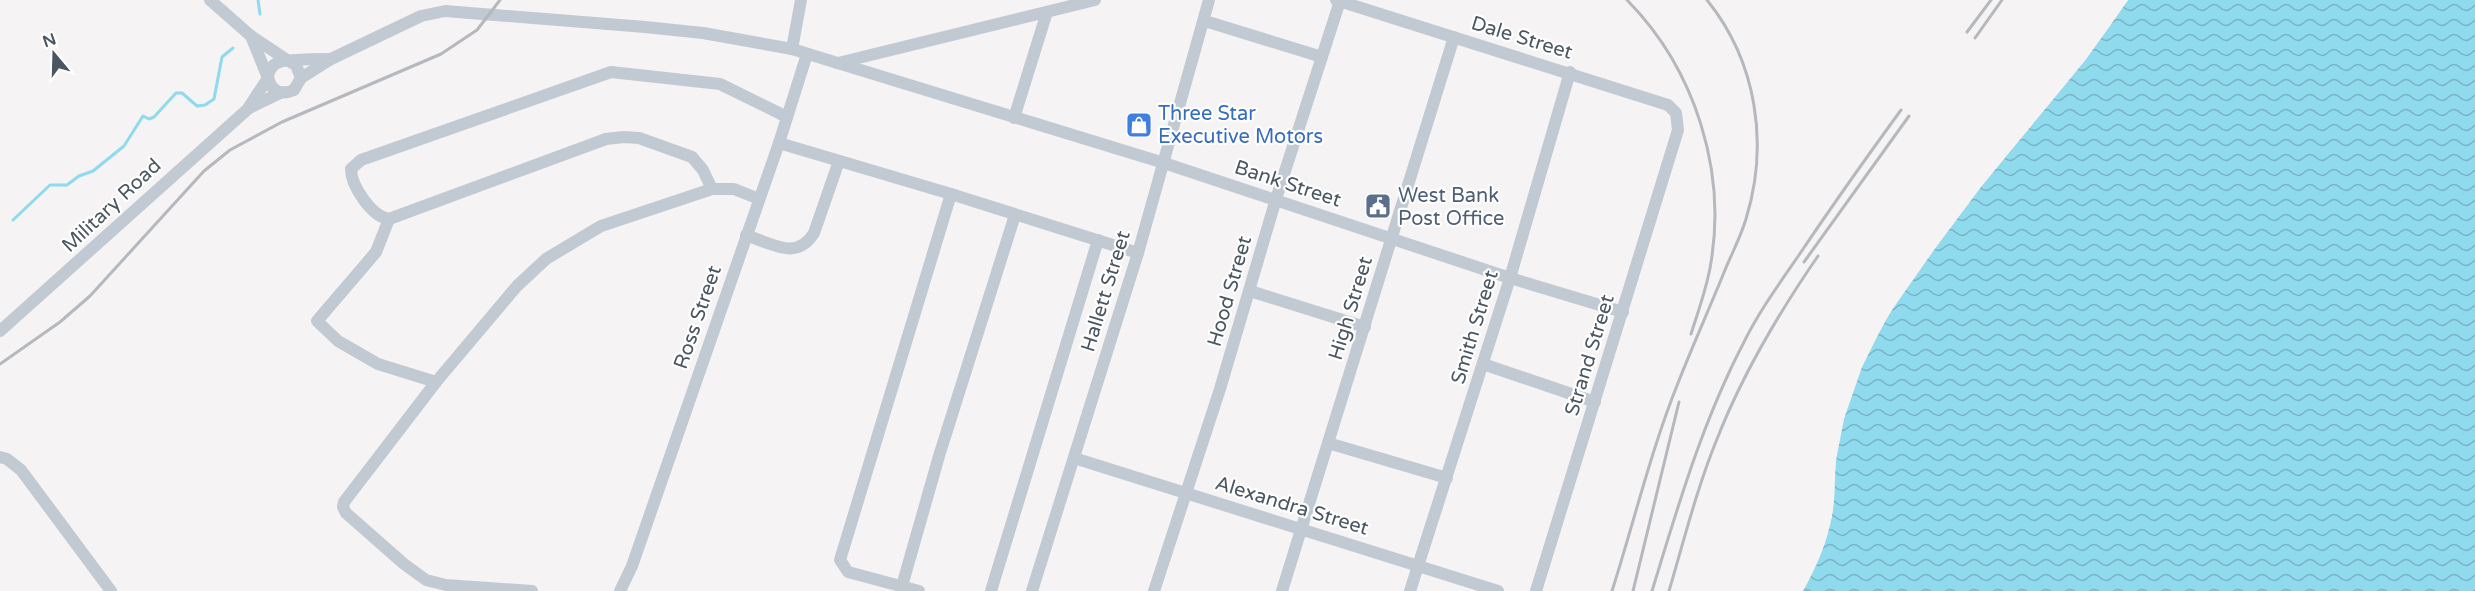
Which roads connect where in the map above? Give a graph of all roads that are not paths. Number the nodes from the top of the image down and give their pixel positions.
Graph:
1 (210, 0) edge
2 (801, 0) edge
3 (1095, 0) edge
4 (1209, 0) edge
5 (1338, 1) edge
6 (1047, 12) junction
7 (1205, 21) junction
8 (251, 36) junction
9 (1454, 37) junction
10 (792, 49) junction
11 (807, 54) junction
12 (1322, 57) junction
13 (332, 59) junction
14 (290, 62) junction
15 (837, 63) junction
16 (1570, 72) junction
17 (268, 78) junction
18 (301, 78) junction
19 (280, 93) junction
20 (249, 108) junction
21 (787, 117) junction
22 (1014, 118) junction
23 (1678, 130) joint
24 (779, 143) junction
25 (839, 161) junction
26 (1164, 163) junction
27 (712, 189) junction
28 (951, 194) junction
29 (759, 199) junction
30 (1276, 199) junction
31 (1015, 215) junction
32 (389, 219) junction
33 (746, 235) junction
34 (1392, 239) junction
35 (1098, 240) junction
36 (1138, 253) junction
37 (1510, 278) junction
38 (1250, 291) junction
39 (1623, 312) junction
40 (1365, 327) junction
41 (0, 331) edge
42 (1483, 364) junction
43 (436, 382) junction
44 (1594, 402) junction
45 (1328, 443) junction
46 (0, 457) edge
47 (1074, 458) junction
48 (1447, 478) junction
49 (1187, 493) junction
50 (1301, 529) junction
51 (1420, 566) junction
52 (902, 586) junction
53 (111, 591) edge
54 (532, 591) edge
55 (620, 591) edge
56 (919, 591) edge
57 (992, 591) edge
58 (1032, 591) edge
59 (1154, 591) edge
60 (1282, 591) edge
61 (1410, 591) edge
62 (1498, 591) edge
63 (1536, 591) edge

1 - 8 street
2 - 10 street
3 - 6 street
4 - 7 street, Hallett Street
5 - 9 street, Dale Street
5 - 12 street, Hood Street
6 - 15 street
6 - 22 street
7 - 12 street
7 - 26 street, Hallett Street
8 - 14 street
8 - 17 street
9 - 16 street, Dale Street
9 - 34 street, High Street
10 - 11 street, Bank Street
10 - 13 street, Bank Street
11 - 15 street, Bank Street
11 - 21 street, Ross Street
12 - 30 street, Hood Street
13 - 14 street
13 - 18 street, Bank Street
14 - 17 street
14 - 18 street
15 - 22 street, Bank Street
16 - 23 street, Dale Street
16 - 37 street, Smith Street
17 - 19 street
17 - 20 street, Military Road
18 - 19 street
19 - 20 street, Military Road
20 - 41 street, Military Road
21 - 24 street, Ross Street
21 - 32 street
22 - 26 street, Bank Street
23 - 39 street, Strand Street
24 - 25 street
24 - 29 street, Ross Street
25 - 28 street
25 - 33 street
26 - 30 street, Bank Street
26 - 36 street, Hallett Street
27 - 29 street
27 - 32 street
27 - 43 street
28 - 31 street
28 - 52 street
29 - 33 street, Ross Street
30 - 34 street, Bank Street
30 - 38 street, Hood Street
31 - 35 street
31 - 52 street
32 - 43 street
33 - 55 street, Ross Street
34 - 37 street, Bank Street
34 - 40 street, High Street
35 - 36 street
35 - 57 street
36 - 47 street, Hallett Street
37 - 39 street, Bank Street
37 - 42 street, Smith Street
38 - 40 street
38 - 49 street, Hood Street
39 - 44 street, Strand Street
40 - 45 street, High Street
42 - 44 street
42 - 48 street, Smith Street
43 - 54 street
44 - 63 street, Strand Street
45 - 48 street
45 - 50 street, High Street
46 - 53 street
47 - 49 street, Alexandra Street
47 - 58 street, Hallett Street
48 - 51 street, Smith Street
49 - 50 street, Alexandra Street
49 - 59 street, Hood Street
50 - 51 street, Alexandra Street
50 - 60 street, High Street
51 - 61 street, Smith Street
51 - 62 street, Alexandra Street
52 - 56 street

